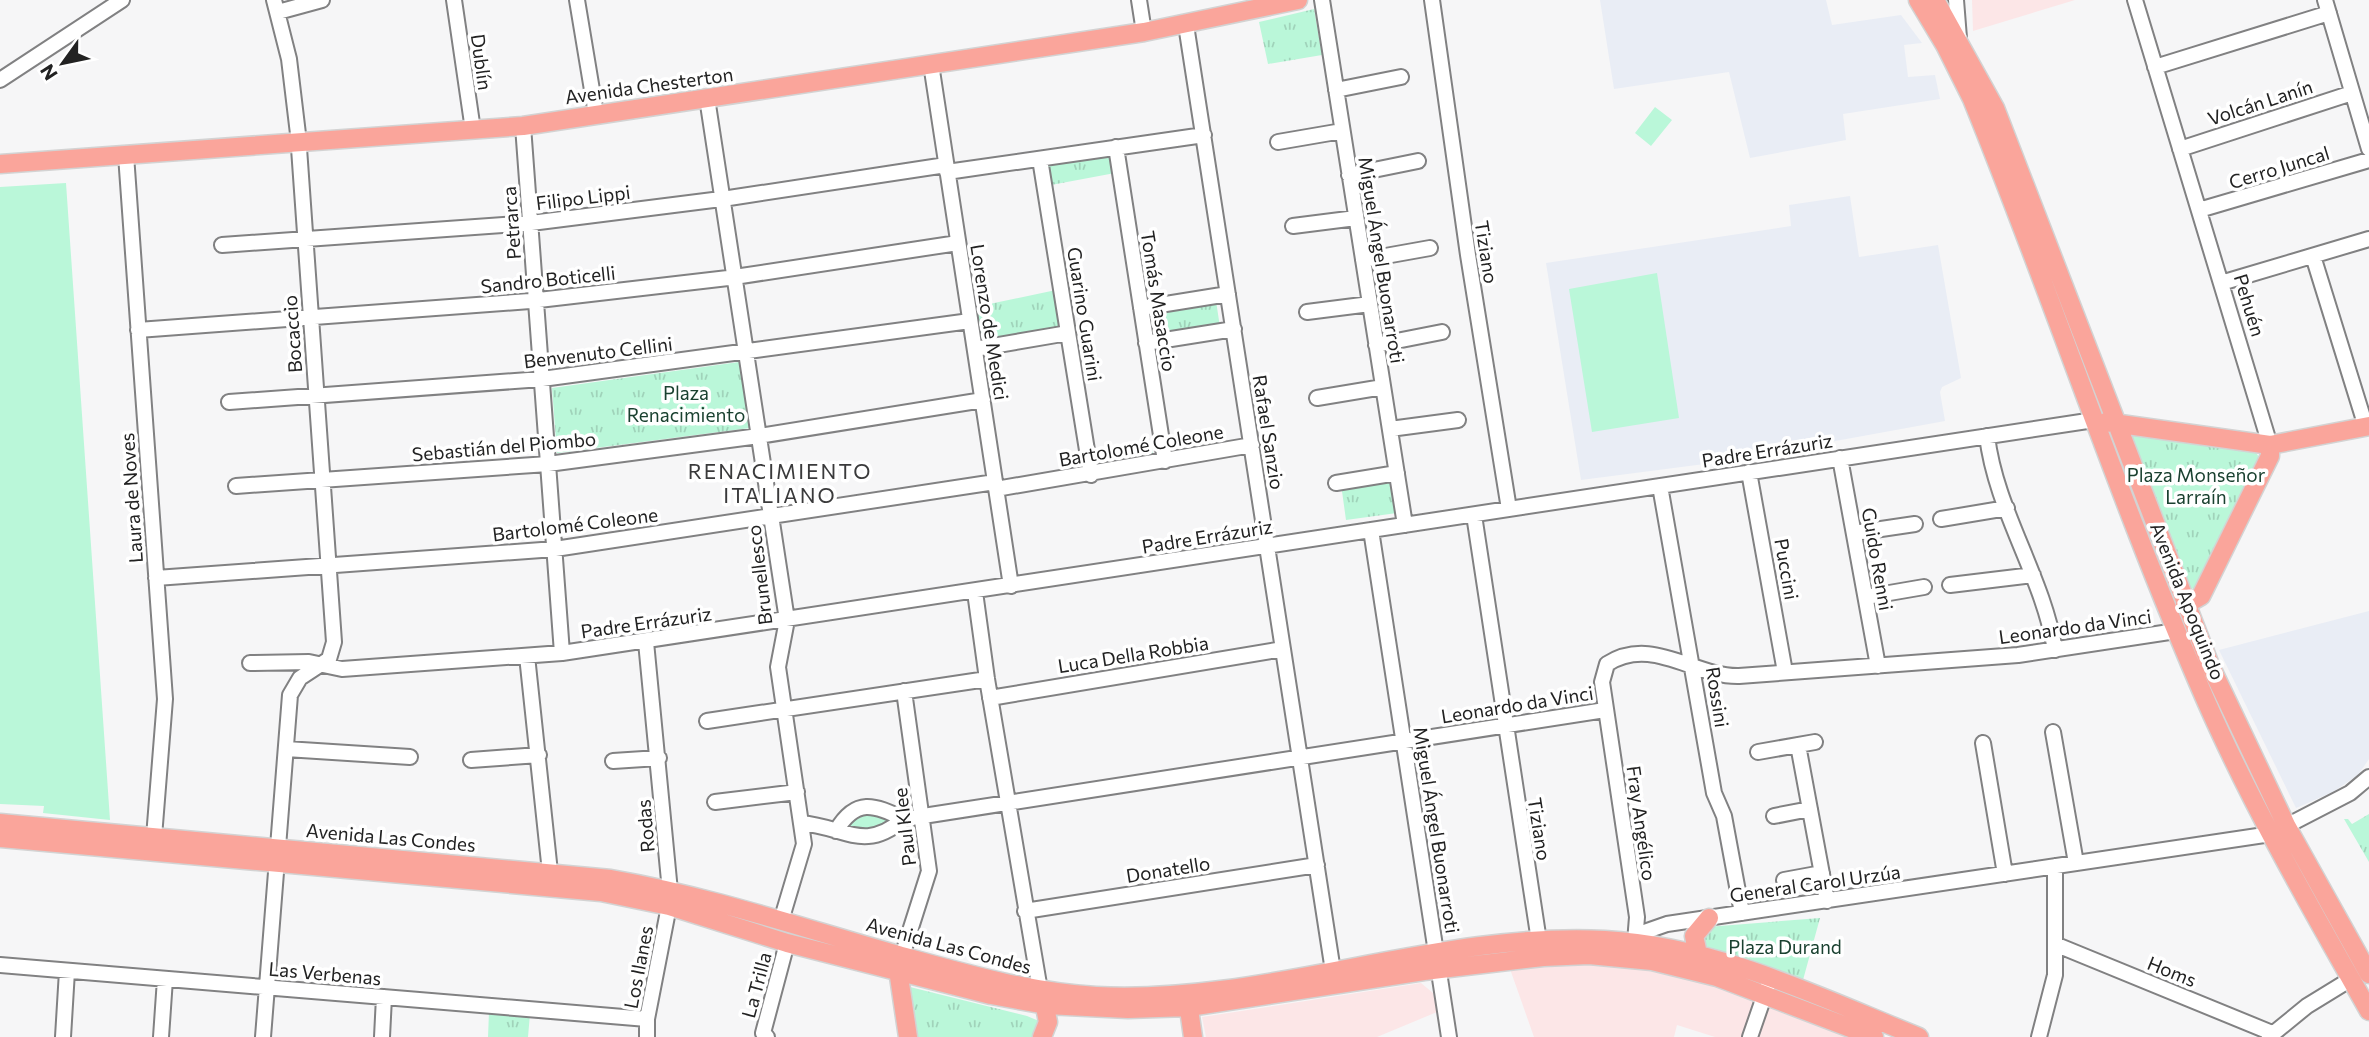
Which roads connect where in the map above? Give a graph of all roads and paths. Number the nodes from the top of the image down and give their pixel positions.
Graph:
1 (122, 0) edge
2 (322, 0) edge
3 (454, 0) edge
4 (577, 0) edge
5 (1139, 0) edge
6 (1298, 0) edge
7 (1322, 0) edge
8 (1433, 0) edge
9 (1918, 0) edge
10 (1935, 0) edge
11 (1956, 0) edge
12 (2135, 0) edge
13 (276, 6) edge
14 (2327, 7) edge
15 (1186, 25) junction
16 (1144, 32) junction
17 (1959, 40) junction
18 (931, 64) junction
19 (2155, 67) junction
20 (1401, 76) dead end
21 (0, 80) edge
22 (1336, 90) junction
23 (2352, 93) junction
24 (707, 98) junction
25 (596, 114) junction
26 (523, 126) junction
27 (473, 130) junction
28 (1342, 131) junction
29 (1984, 133) junction
30 (1203, 135) junction
31 (1278, 142) dead end
32 (298, 143) junction
33 (1116, 147) junction
34 (2011, 149) junction
35 (2180, 149) junction
36 (2369, 149) edge
37 (126, 155) junction
38 (1040, 159) junction
39 (1418, 160) dead end
40 (2369, 160) edge
41 (0, 164) edge
42 (947, 169) junction
43 (1349, 175) junction
44 (723, 199) junction
45 (2199, 210) junction
46 (1356, 218) junction
47 (531, 223) junction
48 (1293, 226) dead end
49 (304, 239) junction
50 (2369, 239) edge
51 (958, 243) junction
52 (222, 245) dead end
53 (1430, 248) dead end
54 (2313, 256) junction
55 (1363, 260) junction
56 (735, 277) junction
57 (2221, 283) junction
58 (1228, 294) junction
59 (536, 301) junction
60 (1370, 304) junction
61 (1141, 308) junction
62 (1307, 312) dead end
63 (310, 318) junction
64 (970, 321) junction
65 (1234, 329) junction
66 (138, 330) junction
67 (1443, 332) dead end
68 (1068, 333) junction
69 (1146, 343) junction
70 (1376, 345) junction
71 (975, 349) junction
72 (747, 354) junction
73 (542, 379) junction
74 (1383, 387) junction
75 (316, 396) junction
76 (1317, 398) dead end
77 (982, 400) junction
78 (229, 402) dead end
79 (1458, 420) dead end
80 (2094, 420) junction
81 (2115, 423) junction
82 (2367, 426) edge
83 (1390, 429) junction
84 (759, 436) junction
85 (1987, 436) junction
86 (1252, 445) junction
87 (2270, 445) junction
88 (1840, 458) junction
89 (1165, 461) junction
90 (548, 464) junction
91 (1749, 472) junction
92 (1397, 473) junction
93 (1091, 475) junction
94 (322, 481) junction
95 (1336, 483) dead end
96 (995, 485) junction
97 (236, 486) dead end
98 (1660, 486) junction
99 (2007, 508) junction
100 (1509, 509) junction
101 (1474, 515) junction
102 (772, 516) junction
103 (1941, 519) dead end
104 (1915, 524) dead end
105 (1405, 525) junction
106 (1371, 530) junction
107 (1854, 533) junction
108 (1267, 546) junction
109 (555, 549) junction
110 (328, 566) junction
111 (2033, 575) junction
112 (156, 578) junction
113 (1950, 585) dead end
114 (1011, 586) junction
115 (2158, 586) junction
116 (1924, 587) dead end
117 (975, 592) junction
118 (1866, 597) junction
119 (2185, 605) junction
120 (787, 620) junction
121 (2176, 631) junction
122 (646, 642) junction
123 (1283, 649) junction
124 (2055, 650) junction
125 (562, 653) junction
126 (527, 656) junction
127 (250, 663) dead end
128 (324, 664) junction
129 (1693, 664) junction
130 (1878, 666) junction
131 (1785, 672) junction
132 (987, 679) junction
133 (904, 691) junction
134 (990, 698) junction
135 (784, 710) junction
136 (1605, 710) junction
137 (707, 721) dead end
138 (1504, 726) junction
139 (2053, 732) dead end
140 (1815, 741) dead end
141 (1403, 742) junction
142 (1983, 743) dead end
143 (1798, 745) junction
144 (286, 749) junction
145 (1758, 752) dead end
146 (539, 755) junction
147 (410, 757) dead end
148 (659, 758) junction
149 (1300, 758) junction
150 (471, 760) dead end
151 (613, 761) dead end
152 (2369, 777) edge
153 (797, 792) junction
154 (715, 802) dead end
155 (1007, 803) junction
156 (1810, 809) junction
157 (924, 816) junction
158 (1774, 816) dead end
159 (905, 820) junction
160 (0, 823) edge
161 (801, 823) junction
162 (2279, 830) junction
163 (836, 831) junction
164 (154, 837) junction
165 (0, 838) edge
166 (279, 855) junction
167 (2076, 863) junction
168 (1317, 865) junction
169 (2055, 866) junction
170 (550, 872) junction
171 (1822, 873) junction
172 (2005, 874) junction
173 (1784, 880) dead end
174 (670, 898) junction
175 (1827, 901) junction
176 (1025, 911) junction
177 (1742, 914) junction
178 (1709, 918) junction
179 (782, 922) junction
180 (1539, 941) junction
181 (788, 943) junction
182 (1635, 943) junction
183 (2057, 945) junction
184 (1698, 954) junction
185 (1438, 961) junction
186 (900, 963) junction
187 (0, 965) edge
188 (67, 971) junction
189 (1334, 971) junction
190 (2369, 974) edge
191 (165, 979) junction
192 (2351, 979) junction
193 (1768, 985) junction
194 (267, 988) junction
195 (384, 997) junction
196 (1043, 998) junction
197 (1188, 1001) junction
198 (2369, 1011) edge
199 (647, 1019) junction
200 (2271, 1035) edge
201 (63, 1037) edge
202 (161, 1037) edge
203 (263, 1037) edge
204 (382, 1037) edge
205 (647, 1037) edge
206 (767, 1037) edge
207 (908, 1037) edge
208 (1042, 1037) edge
209 (1194, 1037) edge
210 (1449, 1037) edge
211 (1750, 1037) edge
212 (1874, 1037) edge
213 (1919, 1037) edge
214 (2039, 1037) edge

1 - 21 street
2 - 13 street
3 - 27 street, Dublín
4 - 25 street
5 - 16 street
6 - 15 main road, Avenida Chesterton
7 - 22 street, Miguel Ángel Buonarroti
8 - 100 street, Tiziano
9 - 29 main road, Avenida Apoquindo
10 - 17 main road, Avenida Apoquindo
11 - 17 street
12 - 19 street, Pehuén
13 - 32 street, Bocaccio
14 - 19 street
14 - 23 street
15 - 16 main road, Avenida Chesterton
15 - 30 street, Rafael Sanzio
16 - 18 main road, Avenida Chesterton
17 - 34 main road, Avenida Apoquindo
18 - 24 main road, Avenida Chesterton
18 - 42 street, Lorenzo de Medici
19 - 35 street, Pehuén
20 - 22 street
22 - 28 street, Miguel Ángel Buonarroti
23 - 35 street, Volcán Lanín
23 - 36 street
24 - 25 main road, Avenida Chesterton
24 - 44 street, Brunellesco
25 - 26 main road, Avenida Chesterton
26 - 27 main road, Avenida Chesterton
26 - 47 street, Petrarca
27 - 32 main road, Avenida Chesterton
28 - 31 street
28 - 43 street, Miguel Ángel Buonarroti
29 - 34 main road
29 - 80 main road, Avenida Apoquindo
30 - 33 street, Filipo Lippi
30 - 58 street, Rafael Sanzio
32 - 37 main road, Avenida Chesterton
32 - 49 street, Bocaccio
33 - 38 street, Filipo Lippi
33 - 61 street, Tomás Masaccio
34 - 81 main road, Avenida Apoquindo
35 - 45 street, Pehuén
37 - 41 main road, Avenida Chesterton
37 - 66 street, Laura de Noves
38 - 42 street, Filipo Lippi
38 - 68 street, Guarino Guarini
39 - 43 street
40 - 45 street, Cerro Juncal
42 - 44 street, Filipo Lippi
42 - 51 street, Lorenzo de Medici
43 - 46 street, Miguel Ángel Buonarroti
44 - 47 street, Filipo Lippi
44 - 56 street, Brunellesco
45 - 57 street, Pehuén
46 - 48 street
46 - 55 street, Miguel Ángel Buonarroti
47 - 49 street, Filipo Lippi
47 - 59 street, Petrarca
49 - 52 street, Filipo Lippi
49 - 63 street, Bocaccio
50 - 54 street
51 - 56 street, Sandro Boticelli
51 - 64 street, Lorenzo de Medici
53 - 55 street
54 - 57 street
54 - 82 street
55 - 60 street, Miguel Ángel Buonarroti
56 - 59 street, Sandro Boticelli
56 - 72 street, Brunellesco
57 - 87 street, Pehuén
58 - 61 street
58 - 65 street, Rafael Sanzio
59 - 63 street, Sandro Boticelli
59 - 73 street, Petrarca
60 - 62 street
60 - 70 street, Miguel Ángel Buonarroti
61 - 69 street, Tomás Masaccio
63 - 66 street, Sandro Boticelli
63 - 75 street, Bocaccio
64 - 71 street, Lorenzo de Medici
64 - 72 street, Benvenuto Cellini
65 - 69 street
65 - 86 street, Rafael Sanzio
66 - 112 street, Laura de Noves
67 - 70 street
68 - 71 street
68 - 93 street, Guarino Guarini
69 - 89 street, Tomás Masaccio
70 - 74 street, Miguel Ángel Buonarroti
71 - 77 street, Lorenzo de Medici
72 - 73 street, Benvenuto Cellini
72 - 84 street, Brunellesco
73 - 75 street, Benvenuto Cellini
73 - 90 street, Petrarca
74 - 76 street
74 - 83 street, Miguel Ángel Buonarroti
75 - 78 street, Benvenuto Cellini
75 - 94 street, Bocaccio
77 - 84 street, Sebastián del Piombo
77 - 96 street, Lorenzo de Medici
79 - 83 street
80 - 81 main road
80 - 85 street, Padre Errázuriz
80 - 115 main road, Avenida Apoquindo
81 - 87 main road
81 - 119 main road, Avenida Apoquindo
82 - 87 main road
83 - 92 street, Miguel Ángel Buonarroti
84 - 90 street, Sebastián del Piombo
84 - 102 street, Brunellesco
85 - 88 street, Padre Errázuriz
85 - 99 street
86 - 89 street, Bartolomé Coleone
86 - 108 street, Rafael Sanzio
87 - 119 main road
88 - 91 street, Padre Errázuriz
88 - 107 street, Guido Renni
89 - 93 street, Bartolomé Coleone
90 - 94 street, Sebastián del Piombo
90 - 109 street, Petrarca
91 - 98 street, Padre Errázuriz
91 - 131 street, Puccini
92 - 95 street
92 - 105 street, Miguel Ángel Buonarroti
93 - 96 street, Bartolomé Coleone
94 - 97 street, Sebastián del Piombo
94 - 110 street, Bocaccio
96 - 102 street, Bartolomé Coleone
96 - 114 street, Lorenzo de Medici
98 - 100 street, Padre Errázuriz
98 - 129 street, Rossini
99 - 103 street
99 - 111 street
100 - 101 street, Padre Errázuriz
101 - 105 street, Padre Errázuriz
101 - 138 street, Tiziano
102 - 109 street, Bartolomé Coleone
102 - 120 street, Brunellesco
104 - 107 street
105 - 106 street, Padre Errázuriz
106 - 108 street, Padre Errázuriz
106 - 141 street, Miguel Ángel Buonarroti
107 - 118 street, Guido Renni
108 - 114 street, Padre Errázuriz
108 - 123 street, Rafael Sanzio
109 - 110 street, Bartolomé Coleone
109 - 125 street, Petrarca
110 - 112 street, Bartolomé Coleone
110 - 128 street, Bocaccio
111 - 113 street
111 - 124 street
112 - 164 street, Laura de Noves
114 - 117 street, Padre Errázuriz
115 - 119 main road
115 - 121 main road, Avenida Apoquindo
116 - 118 street
117 - 120 street, Padre Errázuriz
117 - 132 street
118 - 130 street, Guido Renni
119 - 162 main road, Avenida Apoquindo
120 - 122 street, Padre Errázuriz
120 - 135 street, Brunellesco
121 - 124 street, Leonardo da Vinci
121 - 162 main road, Avenida Apoquindo
122 - 125 street, Padre Errázuriz
122 - 148 street, Rodas
123 - 134 street, Luca Della Robbia
123 - 149 street, Rafael Sanzio
124 - 130 street, Leonardo da Vinci
125 - 126 street, Padre Errázuriz
126 - 128 street, Padre Errázuriz
126 - 146 street
127 - 128 street
128 - 144 street
129 - 131 street, Leonardo da Vinci
129 - 136 street, Leonardo da Vinci
129 - 177 street, Rossini
130 - 131 street, Leonardo da Vinci
132 - 133 street
132 - 134 street
133 - 135 street
133 - 157 street, Paul Klee
134 - 155 street
135 - 137 street
135 - 153 street, Brunellesco
136 - 138 street, Leonardo da Vinci
136 - 182 street, Fray Angélico
138 - 141 street, Leonardo da Vinci
138 - 180 street, Tiziano
139 - 167 street
140 - 143 street
141 - 149 street, Leonardo da Vinci
141 - 185 street, Miguel Ángel Buonarroti
142 - 172 street
143 - 145 street
143 - 156 street
144 - 147 street
144 - 166 street
146 - 150 street
146 - 170 street
148 - 151 street
148 - 174 street, Rodas
149 - 155 street, Leonardo da Vinci
149 - 168 street, Rafael Sanzio
152 - 162 street, General Carol Urzúa
153 - 154 street
153 - 161 street, Brunellesco
155 - 157 street, Leonardo da Vinci
155 - 176 street
156 - 158 street
156 - 171 street
157 - 159 street, Leonardo da Vinci
157 - 186 street, Paul Klee
159 - 163 street, Leonardo da Vinci
159 - 163 street
160 - 164 main road, Avenida Las Condes
161 - 163 street, Leonardo da Vinci
161 - 179 street, Brunellesco
162 - 167 street, General Carol Urzúa
162 - 190 main road, Avenida Apoquindo
162 - 192 main road, Avenida Apoquindo
164 - 166 main road, Avenida Las Condes
165 - 166 main road, Avenida Las Condes
166 - 170 main road, Avenida Las Condes
166 - 174 main road, Avenida Las Condes
166 - 194 street
167 - 169 street, General Carol Urzúa
168 - 176 street, Donatello
168 - 189 street, Rafael Sanzio
169 - 172 street, General Carol Urzúa
169 - 183 street
170 - 174 main road, Avenida Las Condes
171 - 173 street
171 - 175 street
172 - 175 street, General Carol Urzúa
174 - 179 main road, Avenida Las Condes
174 - 181 main road, Avenida Las Condes
174 - 199 street, Los Ilanes
175 - 177 street, General Carol Urzúa
176 - 196 street
177 - 178 street, General Carol Urzúa
178 - 182 street, General Carol Urzúa
178 - 184 main road
179 - 186 main road, Avenida Las Condes
180 - 182 main road, Avenida Las Condes
180 - 185 main road, Avenida Las Condes
181 - 186 main road, Avenida Las Condes
181 - 206 street, La Trilla
182 - 184 main road, Avenida Las Condes
183 - 200 street, Homs
183 - 214 street
184 - 193 main road, Avenida Las Condes
185 - 189 main road, Avenida Las Condes
185 - 193 main road, Avenida Las Condes
185 - 197 main road, Avenida Las Condes
185 - 210 street, Miguel Ángel Buonarroti
186 - 196 main road, Avenida Las Condes
186 - 207 main road
187 - 188 street, Las Verbenas
188 - 191 street, Las Verbenas
188 - 201 street
189 - 197 main road, Avenida Las Condes
191 - 194 street, Las Verbenas
191 - 202 street
192 - 198 main road, Avenida Apoquindo
192 - 200 street
193 - 211 street
193 - 212 main road, Avenida Las Condes
193 - 213 main road, Avenida Las Condes
194 - 195 street, Las Verbenas
194 - 203 street
195 - 199 street, Las Verbenas
195 - 204 street
196 - 197 main road, Avenida Las Condes
196 - 208 main road
197 - 209 main road
199 - 205 street, Los Ilanes

